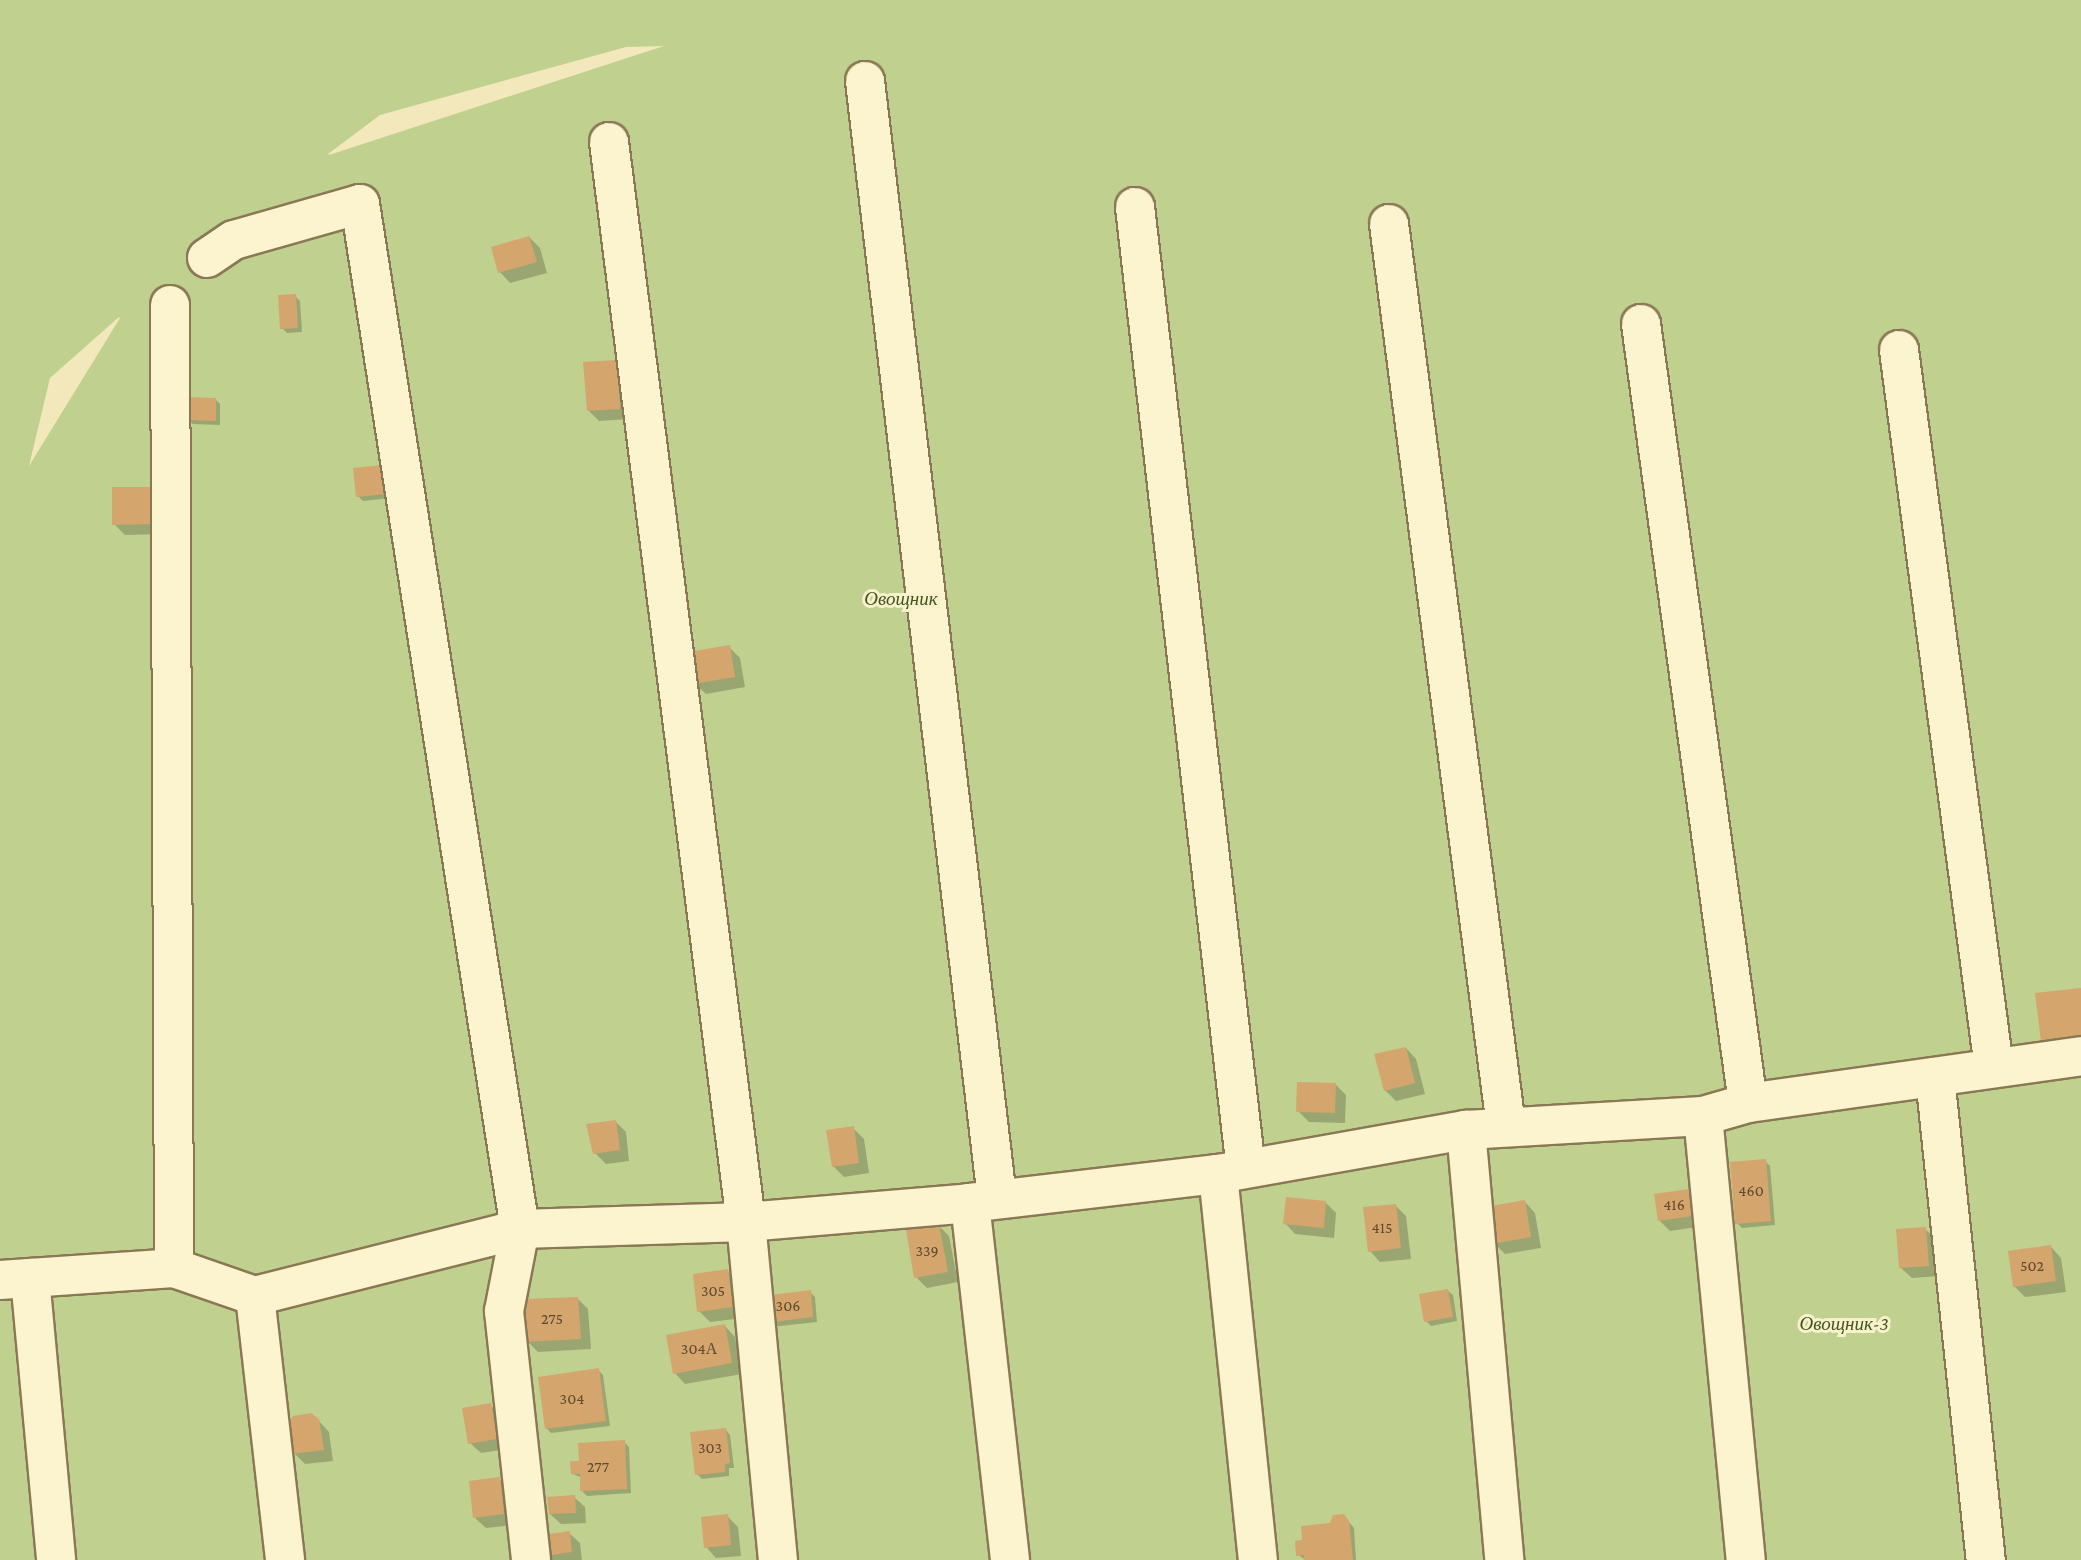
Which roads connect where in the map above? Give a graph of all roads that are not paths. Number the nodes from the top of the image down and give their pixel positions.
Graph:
1 (864, 81) dead end
2 (609, 142) dead end
3 (1135, 207) dead end
4 (1389, 225) dead end
5 (207, 258) dead end
6 (170, 305) dead end
7 (1642, 324) dead end
8 (1899, 351) dead end
9 (2081, 1056) edge
10 (1994, 1068) junction
11 (1935, 1077) junction
12 (1748, 1103) junction
13 (1703, 1116) junction
14 (1506, 1126) junction
15 (1466, 1130) junction
16 (1232, 1171) junction
17 (983, 1201) junction
18 (746, 1222) junction
19 (520, 1228) junction
20 (174, 1268) junction
21 (15, 1279) edge
22 (256, 1296) junction
23 (56, 1560) edge
24 (285, 1560) edge
25 (531, 1560) edge
26 (778, 1560) edge
27 (1010, 1560) edge
28 (1258, 1560) edge
29 (1504, 1560) edge
30 (1746, 1560) edge
31 (1986, 1560) edge

1 - 17 lane
2 - 18 lane
3 - 16 lane
4 - 14 lane
5 - 19 lane
6 - 20 lane
7 - 12 lane
8 - 10 lane
9 - 10 lane
10 - 11 lane
11 - 12 lane
11 - 31 lane
12 - 13 lane
13 - 14 lane
13 - 30 lane
14 - 15 lane
15 - 16 lane
15 - 29 lane
16 - 17 lane
16 - 28 lane
17 - 18 lane
17 - 27 lane
18 - 19 lane
18 - 26 lane
19 - 22 lane
19 - 25 lane
20 - 21 lane
20 - 22 lane
21 - 23 lane
22 - 24 lane

